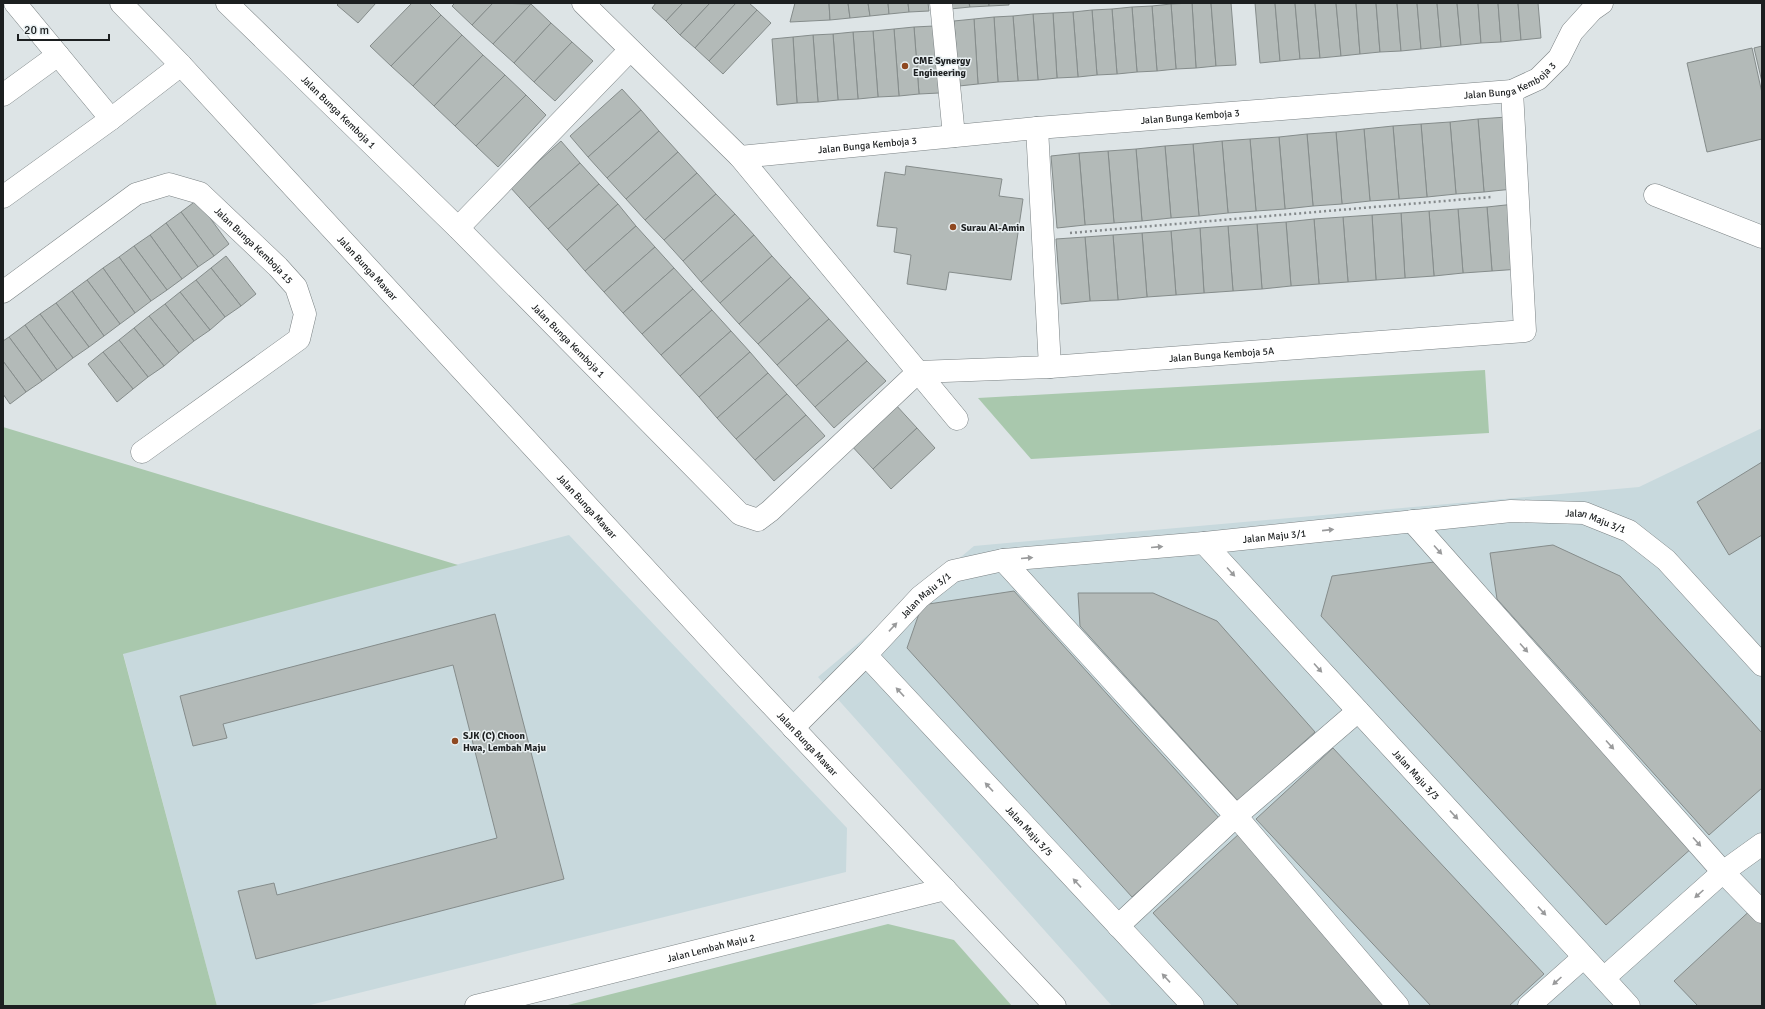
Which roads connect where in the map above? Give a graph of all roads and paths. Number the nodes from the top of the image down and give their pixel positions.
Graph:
1 (15, 3) edge
2 (122, 3) edge
3 (228, 3) edge
4 (583, 3) edge
5 (941, 3) edge
6 (1602, 3) edge
7 (630, 50) junction
8 (58, 55) junction
9 (181, 65) junction
10 (1512, 92) junction
11 (3, 95) edge
12 (111, 119) junction
13 (1037, 128) junction
14 (954, 136) junction
15 (740, 157) junction
16 (1518, 194) junction
17 (1656, 195) dead end
18 (3, 197) edge
19 (458, 228) junction
20 (1043, 235) junction
21 (1762, 237) edge
22 (3, 292) edge
23 (1050, 368) junction
24 (918, 372) junction
25 (956, 419) dead end
26 (142, 452) dead end
27 (1412, 521) junction
28 (1204, 543) junction
29 (1003, 560) junction
30 (866, 655) junction
31 (1762, 665) edge
32 (1358, 711) junction
33 (793, 728) junction
34 (1236, 816) junction
35 (1762, 844) edge
36 (1723, 872) junction
37 (945, 889) junction
38 (1762, 912) edge
39 (1118, 926) junction
40 (1584, 957) junction
41 (1604, 978) junction
42 (476, 1006) edge
43 (1055, 1006) edge
44 (1193, 1006) edge
45 (1398, 1006) edge
46 (1530, 1006) edge
47 (1629, 1006) edge

1 - 8 street
2 - 9 street, Jalan Bunga Mawar
3 - 19 street, Jalan Bunga Kemboja 1
4 - 7 street
5 - 14 street
6 - 10 street, Jalan Bunga Kemboja 3
7 - 15 street
7 - 19 street
8 - 11 street
8 - 12 street
9 - 12 street
9 - 33 street, Jalan Bunga Mawar
10 - 13 street, Jalan Bunga Kemboja 3
10 - 16 street
12 - 18 street
13 - 14 street, Jalan Bunga Kemboja 3
13 - 20 street
14 - 15 street, Jalan Bunga Kemboja 3
15 - 24 street
16 - 20 path
16 - 23 street, Jalan Bunga Kemboja 5A
17 - 21 street
19 - 24 street, Jalan Bunga Kemboja 1
20 - 23 street
22 - 26 street, Jalan Bunga Kemboja 15
23 - 24 street, Jalan Bunga Kemboja 5A
24 - 25 street
28 -> 27 street, Jalan Maju 3/1
27 - 31 street, Jalan Maju 3/1
27 -> 36 street
29 -> 28 street, Jalan Maju 3/1
28 -> 32 street, Jalan Maju 3/3
30 -> 29 street, Jalan Maju 3/1
29 - 34 street
30 - 33 street, Jalan Maju 3/1
39 -> 30 street, Jalan Maju 3/5
32 - 34 street
32 -> 40 street, Jalan Maju 3/3
33 - 37 street, Jalan Bunga Mawar
34 - 39 street
34 - 45 street
35 - 36 street
36 - 38 street
36 -> 41 street
37 - 42 street, Jalan Lembah Maju 2
37 - 43 street, Jalan Bunga Mawar
44 -> 39 street, Jalan Maju 3/5
40 - 41 street, Jalan Maju 3/3
40 -> 46 street
41 - 47 street, Jalan Maju 3/3

